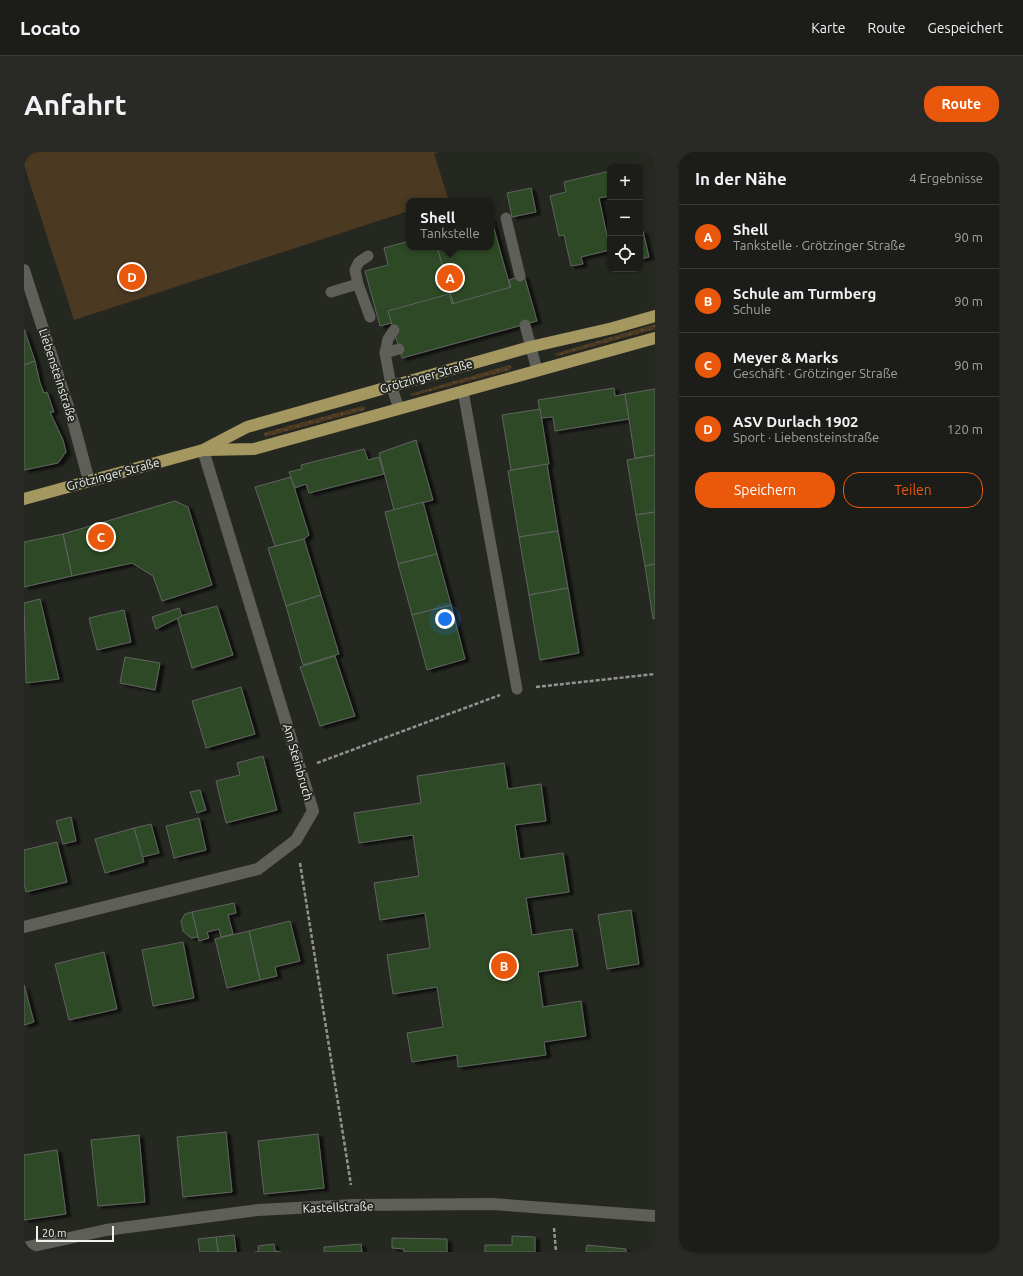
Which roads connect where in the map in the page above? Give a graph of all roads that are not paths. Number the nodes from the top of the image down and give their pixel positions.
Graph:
1 (506, 218) dead end
2 (368, 256) dead end
3 (24, 270) edge
4 (520, 276) dead end
5 (358, 284) junction
6 (331, 292) dead end
7 (655, 316) edge
8 (370, 317) dead end
9 (525, 325) dead end
10 (394, 330) dead end
11 (655, 338) edge
12 (530, 347) junction
13 (399, 349) dead end
14 (385, 353) junction
15 (536, 370) junction
16 (391, 385) junction
17 (463, 391) junction
18 (399, 409) junction
19 (202, 450) junction
20 (89, 481) junction
21 (24, 499) edge
22 (517, 689) road end
23 (24, 927) edge
24 (655, 1216) edge
25 (24, 1248) edge

1 - 4 lane
2 - 5 lane
3 - 20 street, Liebensteinstraße
5 - 6 lane
5 - 8 lane
7 - 12 main road, Grötzinger Straße
9 - 12 lane
10 - 14 lane
11 - 15 main road, Grötzinger Straße
12 - 15 lane
12 - 16 main road, Grötzinger Straße
13 - 14 lane
14 - 16 lane
15 - 17 main road, Grötzinger Straße
16 - 18 lane
16 - 19 main road, Grötzinger Straße
17 - 18 main road, Grötzinger Straße
17 - 22 lane
18 - 19 main road, Grötzinger Straße
19 - 20 main road, Grötzinger Straße
19 - 23 street, Am Steinbruch
20 - 21 main road, Grötzinger Straße
24 - 25 street, Kastellstraße

